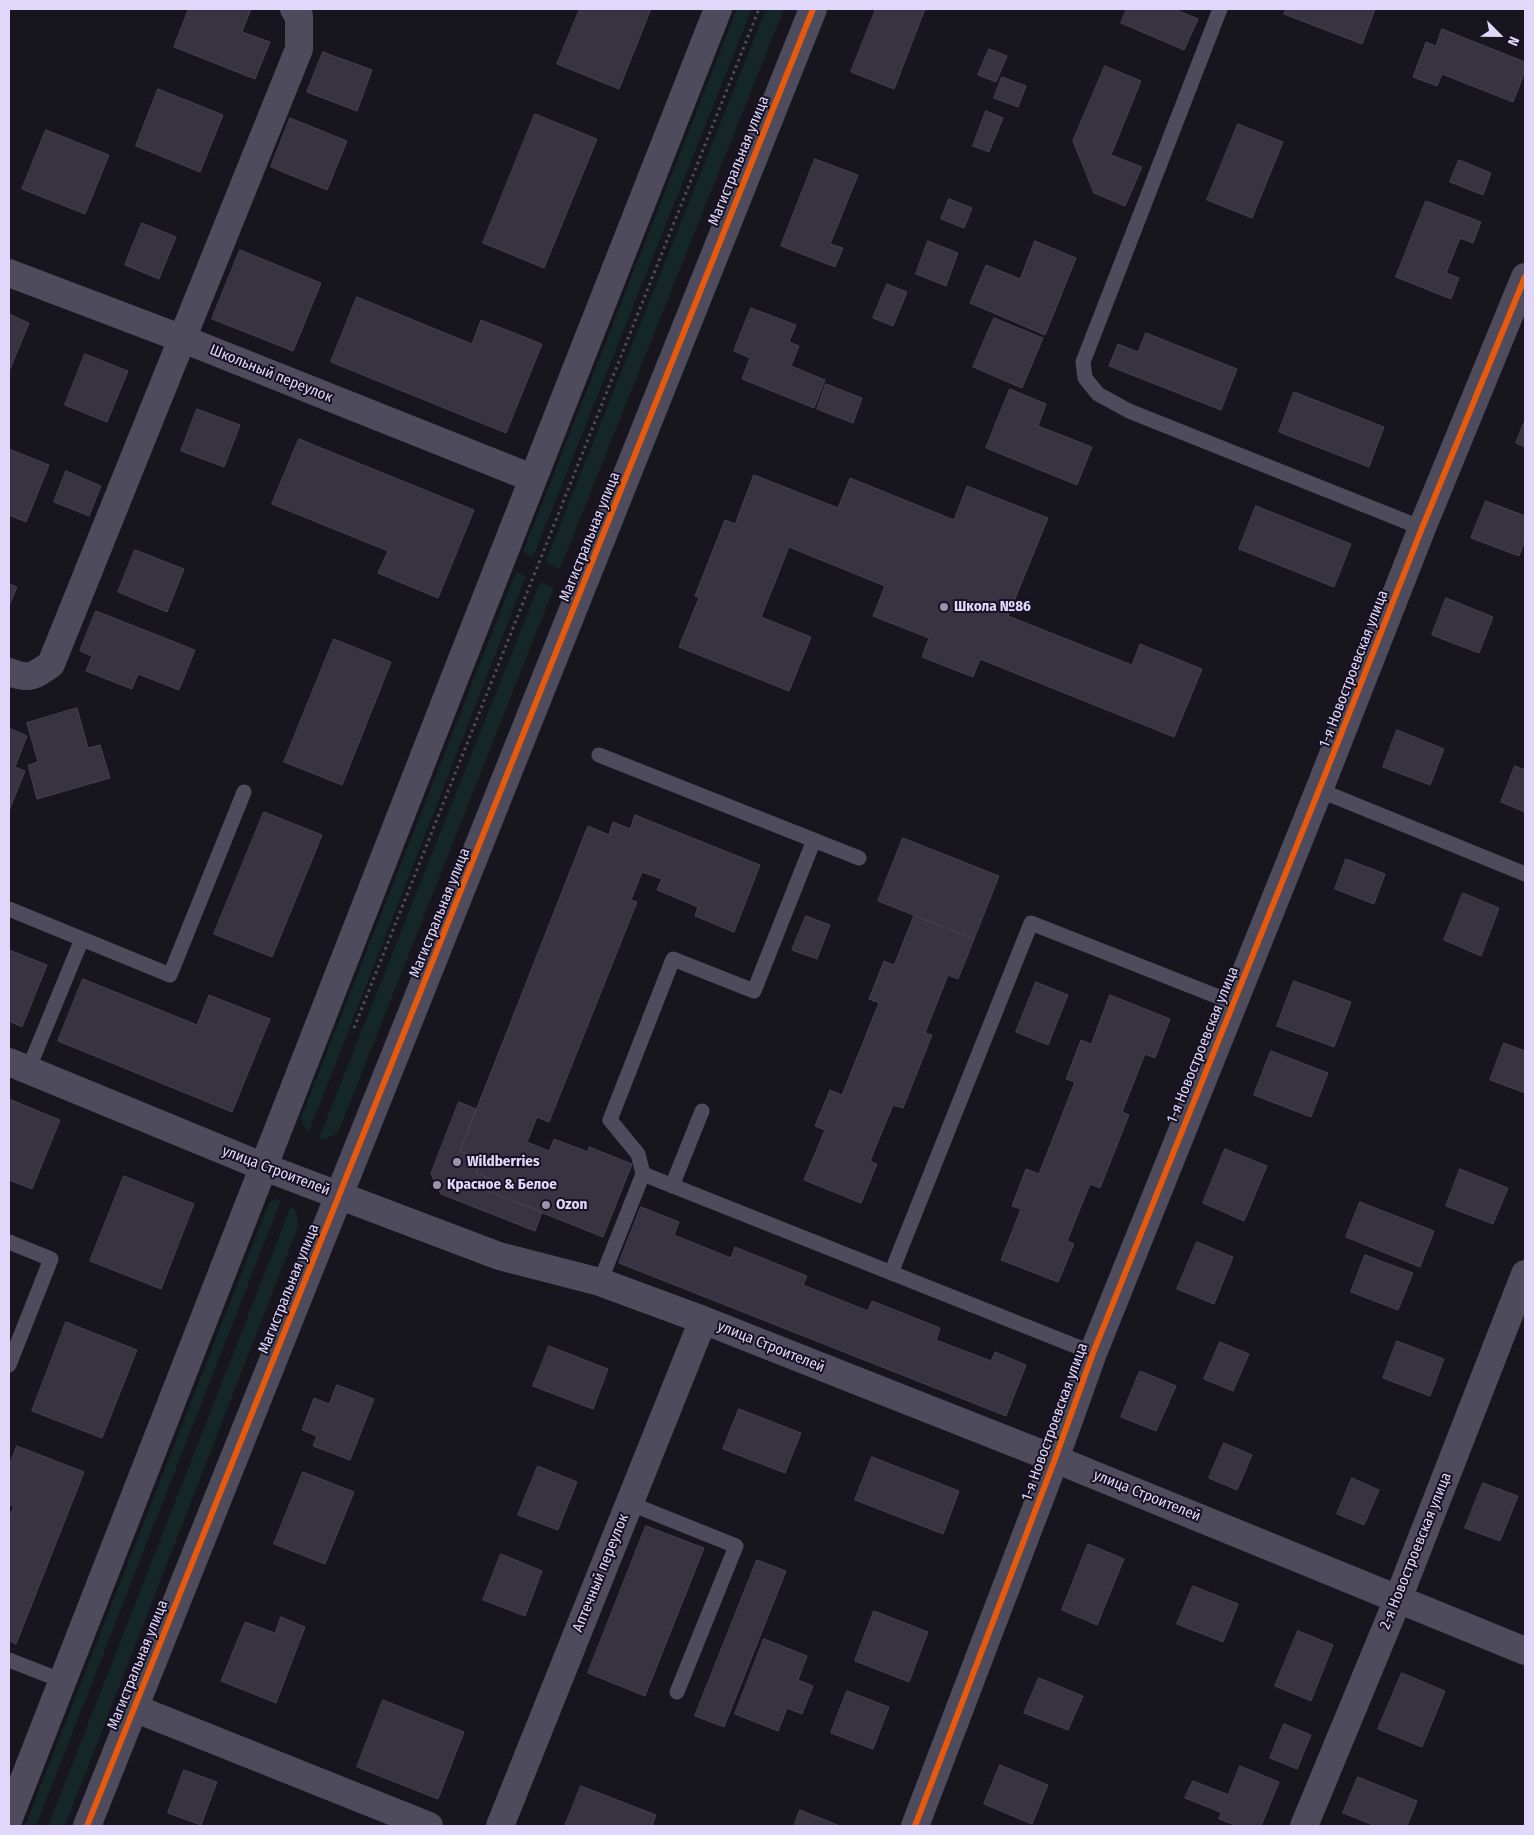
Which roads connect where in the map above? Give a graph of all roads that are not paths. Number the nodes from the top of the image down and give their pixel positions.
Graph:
1 (294, 9) edge
2 (718, 9) edge
3 (813, 9) edge
4 (1220, 9) edge
5 (9, 273) edge
6 (1525, 277) edge
7 (183, 339) junction
8 (532, 478) junction
9 (1422, 528) junction
10 (12, 674) edge
11 (599, 755) dead end
12 (1319, 790) junction
13 (244, 792) dead end
14 (814, 840) junction
15 (859, 858) dead end
16 (1525, 874) edge
17 (9, 909) edge
18 (82, 939) junction
19 (1234, 1003) junction
20 (19, 1066) edge
21 (702, 1112) dead end
22 (264, 1168) junction
23 (643, 1174) junction
24 (672, 1186) junction
25 (340, 1195) junction
26 (9, 1242) edge
27 (891, 1273) junction
28 (1525, 1274) edge
29 (600, 1282) junction
30 (703, 1320) junction
31 (1093, 1353) junction
32 (9, 1365) edge
33 (1055, 1459) junction
34 (629, 1503) junction
35 (1398, 1599) junction
36 (1525, 1651) edge
37 (9, 1660) edge
38 (63, 1681) junction
39 (678, 1692) dead end
40 (134, 1708) junction
41 (9, 1818) edge
42 (87, 1826) edge
43 (428, 1826) edge
44 (500, 1826) edge
45 (914, 1826) edge
46 (1304, 1826) edge

1 - 7 street
2 - 8 street
3 - 25 street, Магистральная улица
4 - 9 lane
5 - 7 street, Школьный переулок
6 - 9 street, 1-я Новостроевская улица
7 - 8 street, Школьный переулок
7 - 10 street
8 - 22 street
9 - 12 street, 1-я Новостроевская улица
11 - 14 lane
12 - 16 lane
12 - 19 street, 1-я Новостроевская улица
13 - 18 lane
14 - 15 lane
14 - 23 lane
17 - 18 lane
18 - 20 lane
19 - 27 lane
19 - 31 street, 1-я Новостроевская улица
20 - 22 street, улица Строителей
21 - 24 lane
22 - 25 street, улица Строителей
22 - 38 street
23 - 24 lane
23 - 29 lane
24 - 27 lane
25 - 29 street, улица Строителей
25 - 40 street, Магистральная улица
26 - 32 lane
27 - 31 lane
28 - 35 street, 2-я Новостроевская улица
29 - 30 street, улица Строителей
30 - 33 street, улица Строителей
30 - 34 street, Аптечный переулок
31 - 33 street, 1-я Новостроевская улица
33 - 35 street, улица Строителей
33 - 45 street, 1-я Новостроевская улица
34 - 39 lane
34 - 44 street, Аптечный переулок
35 - 36 street, улица Строителей
35 - 46 street, 2-я Новостроевская улица
37 - 38 lane
38 - 41 street
40 - 42 street, Магистральная улица
40 - 43 street

